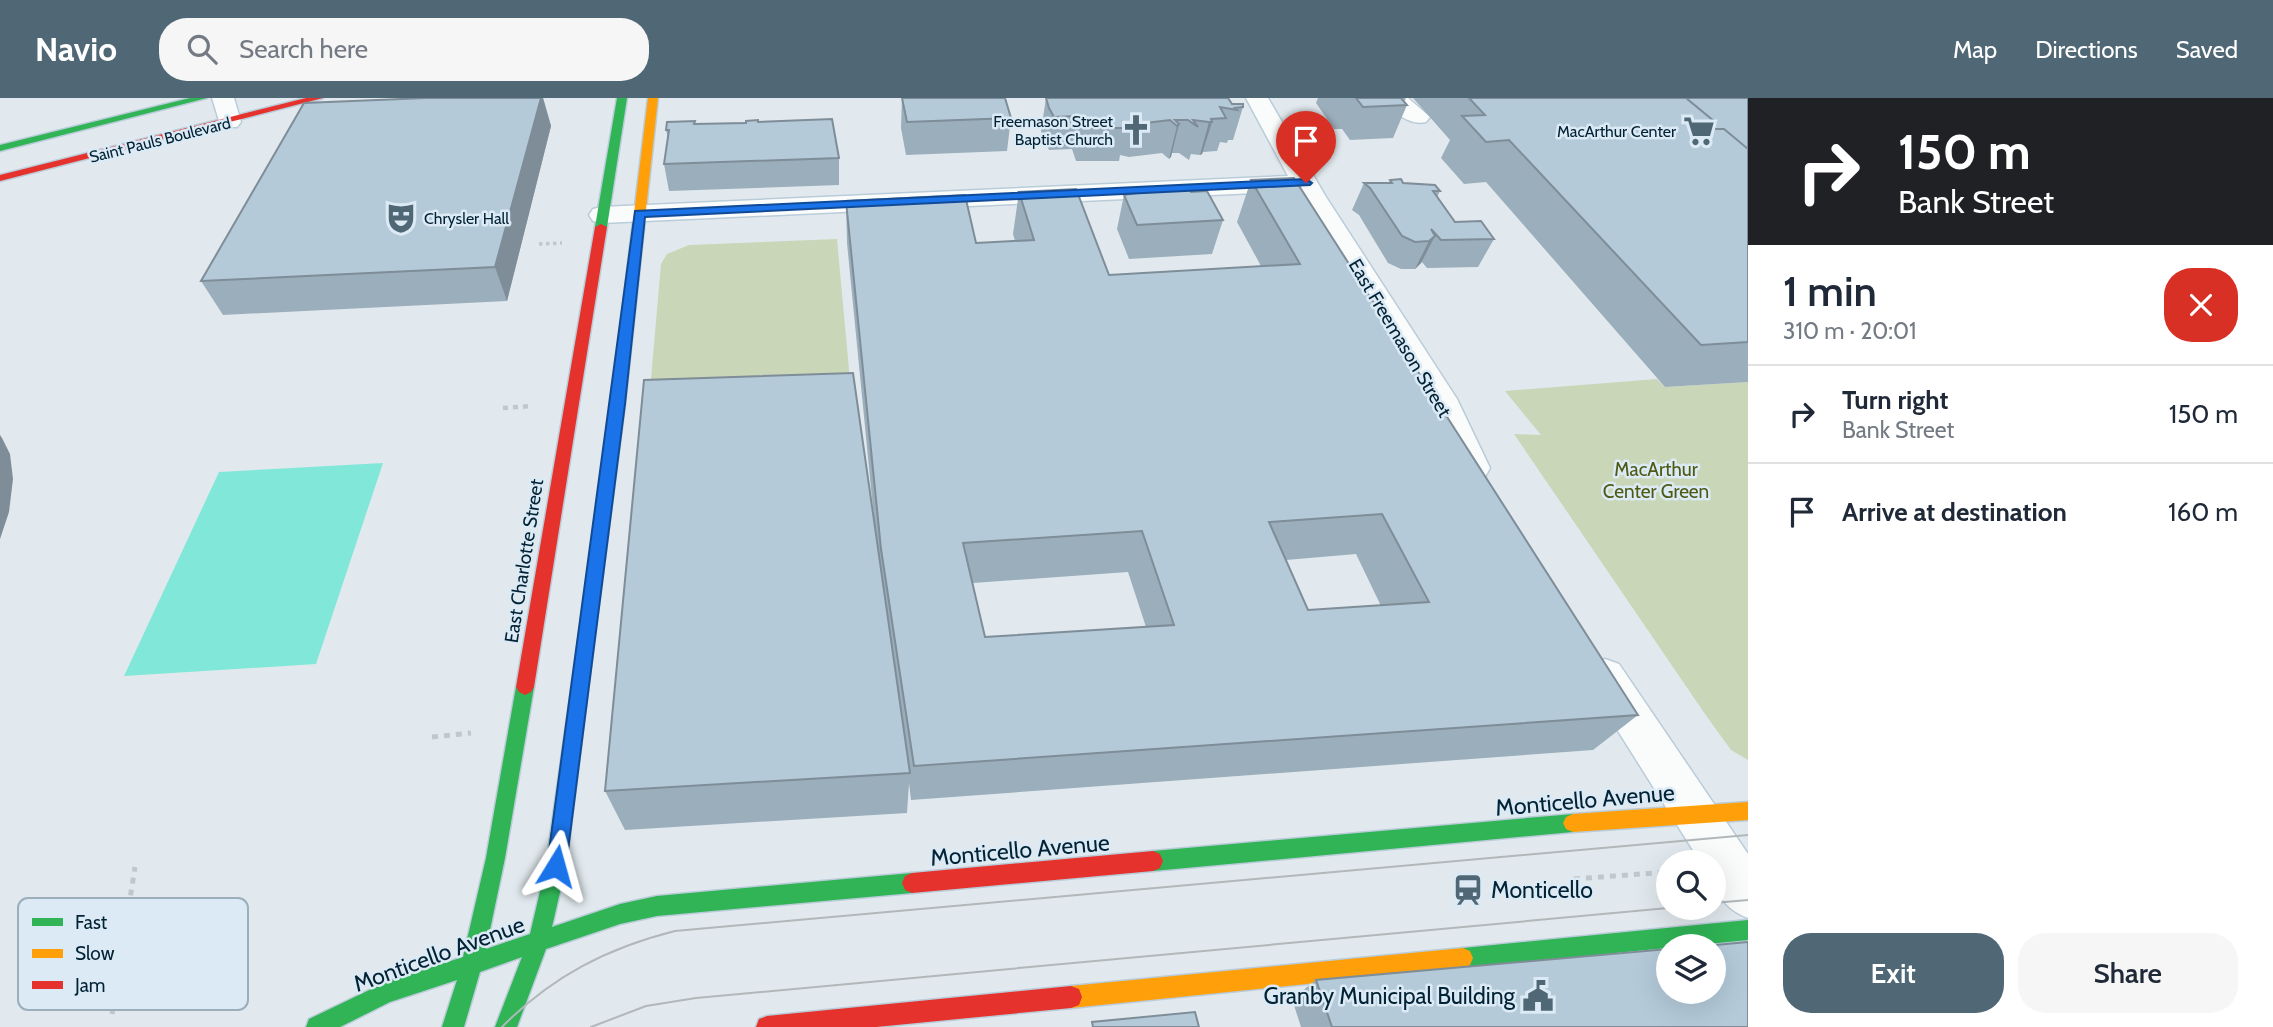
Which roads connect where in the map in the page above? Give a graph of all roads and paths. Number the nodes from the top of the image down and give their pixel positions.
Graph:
1 (202, 98) edge
2 (223, 98) edge
3 (318, 98) edge
4 (622, 98) edge
5 (653, 98) edge
6 (1258, 98) edge
7 (1394, 98) edge
8 (1418, 117) dead end
9 (229, 122) junction
10 (0, 148) edge
11 (0, 178) edge
12 (1306, 183) junction
13 (639, 213) junction
14 (602, 215) junction
15 (567, 243) dead end
16 (539, 244) dead end
17 (534, 406) dead end
18 (503, 408) dead end
19 (1488, 491) edge
20 (1590, 652) edge
21 (471, 733) dead end
22 (432, 737) dead end
23 (1748, 811) edge
24 (1694, 814) junction
25 (135, 866) dead end
26 (1656, 873) edge
27 (1574, 879) dead end
28 (1748, 895) edge
29 (130, 898) edge
30 (1748, 930) edge
31 (538, 942) junction
32 (474, 963) junction
33 (113, 1010) edge
34 (112, 1014) dead end
35 (317, 1027) edge
36 (453, 1027) edge
37 (506, 1027) edge
38 (767, 1027) edge

1 - 10 street, Saint Pauls Boulevard
2 - 9 street
3 - 9 street, Saint Pauls Boulevard
4 - 14 street, East Charlotte Street
5 - 13 street
6 - 12 street, East Freemason Street
7 - 8 street
9 - 11 street, Saint Pauls Boulevard
12 - 13 street
12 - 19 street, East Freemason Street
13 - 14 street
13 - 31 street
14 - 32 street, East Charlotte Street
15 - 16 path
17 - 18 path
20 - 24 street
21 - 22 path
23 - 24 street, Monticello Avenue
24 - 28 street
24 - 31 street, Monticello Avenue
25 - 29 path
26 - 27 path
30 - 38 street
31 - 32 street, Monticello Avenue
31 - 37 street
32 - 35 street, Monticello Avenue
32 - 36 street, East Charlotte Street
33 - 34 path

